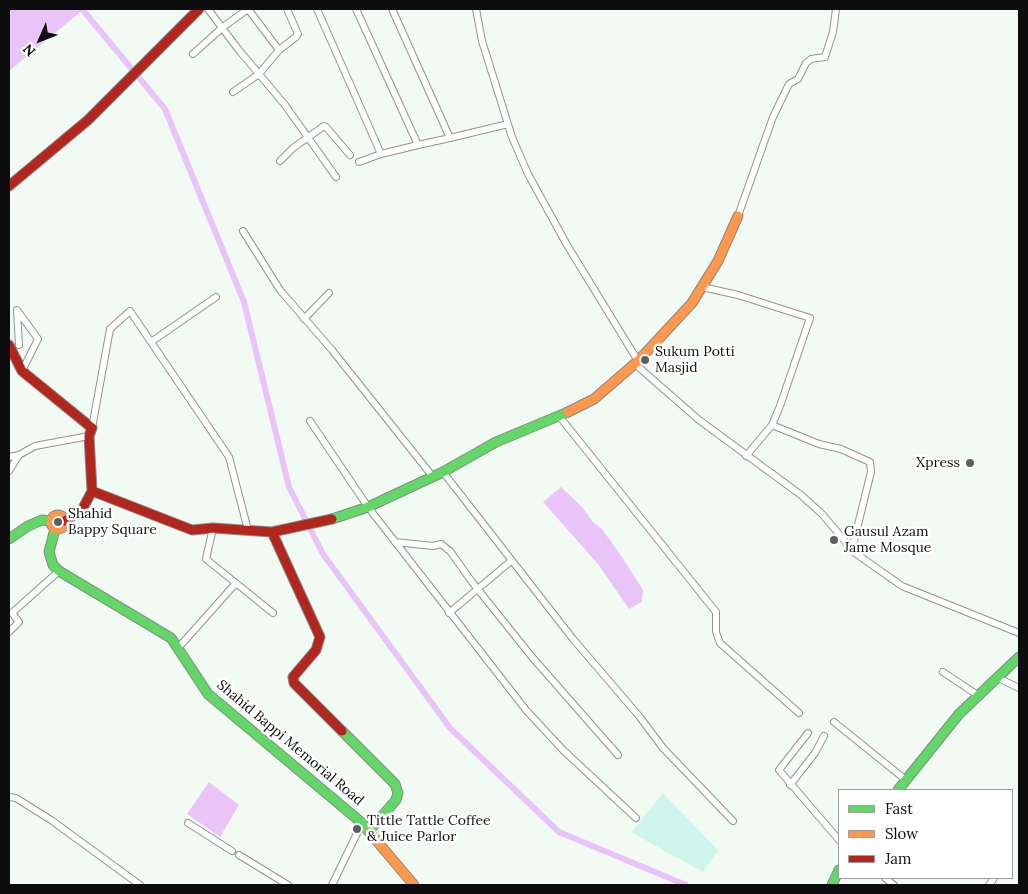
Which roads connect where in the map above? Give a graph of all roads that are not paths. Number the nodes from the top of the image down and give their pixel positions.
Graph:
1 (199, 9) edge
2 (208, 9) edge
3 (248, 9) edge
4 (287, 9) edge
5 (317, 9) edge
6 (356, 9) edge
7 (392, 9) edge
8 (476, 9) edge
9 (836, 9) edge
10 (223, 27) junction
11 (279, 50) junction
12 (193, 54) dead end
13 (259, 74) junction
14 (233, 92) dead end
15 (508, 124) junction
16 (308, 138) junction
17 (450, 138) junction
18 (418, 145) junction
19 (381, 154) junction
20 (350, 155) dead end
21 (280, 161) dead end
22 (359, 162) dead end
23 (336, 177) dead end
24 (9, 186) edge
25 (738, 216) joint
26 (243, 231) dead end
27 (702, 287) junction
28 (329, 293) dead end
29 (216, 297) dead end
30 (304, 319) junction
31 (151, 342) junction
32 (9, 345) edge
33 (20, 345) dead end
34 (637, 363) junction
35 (22, 371) junction
36 (559, 416) junction
37 (310, 421) dead end
38 (772, 425) junction
39 (91, 432) junction
40 (19, 455) junction
41 (746, 456) junction
42 (9, 457) edge
43 (9, 471) edge
44 (443, 472) junction
45 (433, 477) junction
46 (92, 492) junction
47 (368, 507) junction
48 (52, 525) junction
49 (213, 528) junction
50 (248, 530) junction
51 (272, 532) junction
52 (9, 539) edge
53 (395, 542) junction
54 (852, 550) junction
55 (511, 561) junction
56 (59, 571) junction
57 (236, 583) junction
58 (478, 589) junction
59 (273, 613) dead end
60 (449, 613) junction
61 (9, 632) edge
62 (1019, 633) edge
63 (179, 646) junction
64 (1019, 657) edge
65 (943, 672) dead end
66 (998, 678) junction
67 (1019, 688) edge
68 (979, 696) junction
69 (799, 713) dead end
70 (834, 722) dead end
71 (808, 733) dead end
72 (824, 736) dead end
73 (618, 755) dead end
74 (906, 780) junction
75 (790, 785) junction
76 (899, 789) edge
77 (9, 797) edge
78 (636, 818) dead end
79 (733, 821) dead end
80 (188, 823) dead end
81 (362, 823) junction
82 (369, 831) junction
83 (838, 839) edge
84 (232, 851) dead end
85 (239, 855) dead end
86 (838, 872) edge
87 (140, 885) edge
88 (288, 885) edge
89 (332, 885) edge
90 (414, 885) edge
91 (832, 885) edge

1 - 24 street
2 - 10 street
3 - 10 street
3 - 11 street
4 - 11 street
5 - 19 street
6 - 18 street
7 - 17 street
8 - 15 street
9 - 25 street
10 - 12 street
10 - 13 street
11 - 13 street
13 - 14 street
13 - 16 street
15 - 17 street
15 - 34 street
16 - 20 street
16 - 21 street
16 - 23 street
17 - 18 street
18 - 19 street
19 - 22 street
25 - 27 street
26 - 30 street
27 - 34 street
27 - 38 street
28 - 30 street
29 - 31 street
30 - 45 street
31 - 39 street
31 - 50 street
32 - 35 street
33 - 35 street
34 - 36 street
34 - 41 street
35 - 39 street
36 - 44 street
36 - 69 street
37 - 47 street
38 - 41 street
38 - 54 street
39 - 40 street
39 - 46 street
40 - 42 street
40 - 43 street
41 - 54 street
44 - 45 street
44 - 55 street
45 - 47 street
46 - 48 street
46 - 49 street
47 - 51 street
47 - 53 street
48 - 52 street
48 - 56 street
49 - 50 street
49 - 57 street
50 - 51 street
51 - 82 street
53 - 58 street
53 - 60 street
54 - 62 street
55 - 58 street
55 - 79 street
56 - 61 street
56 - 63 street, Shahid Bappi Memorial Road
57 - 59 street
57 - 63 street
58 - 60 street
58 - 73 street
60 - 78 street
63 - 81 street, Shahid Bappi Memorial Road
64 - 66 street
65 - 68 street
66 - 67 street
66 - 68 street
68 - 74 street
70 - 74 street
71 - 75 street
72 - 75 street
74 - 76 street
75 - 83 street
77 - 87 street
80 - 84 street
81 - 82 street, Shahid Bappi Memorial Road
81 - 89 street
82 - 90 street, Shahid Bappi Memorial Road
85 - 88 street
86 - 91 street

